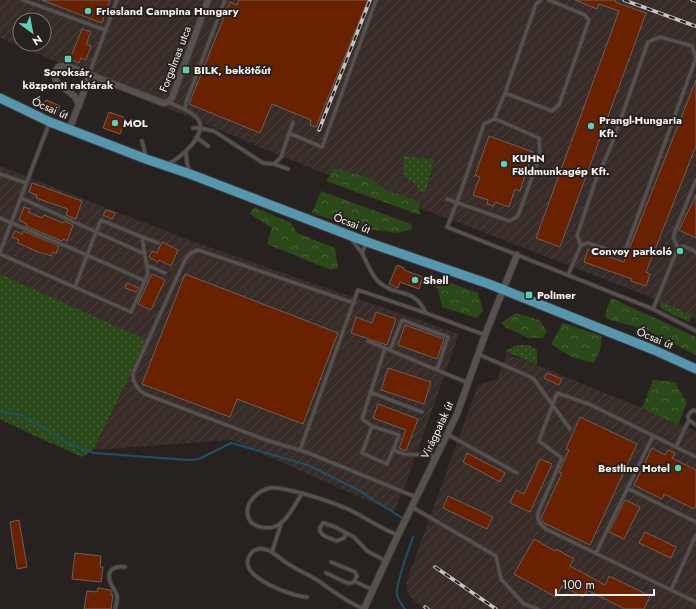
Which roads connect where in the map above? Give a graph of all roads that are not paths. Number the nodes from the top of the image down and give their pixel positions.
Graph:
1 (23, 0) edge
2 (117, 0) edge
3 (208, 0) edge
4 (226, 0) edge
5 (376, 0) edge
6 (540, 0) edge
7 (549, 0) edge
8 (105, 30) junction
9 (89, 74) junction
10 (505, 93) junction
11 (0, 98) edge
12 (168, 102) junction
13 (79, 106) junction
14 (185, 110) junction
15 (494, 119) junction
16 (50, 122) junction
17 (293, 122) dead end
18 (193, 128) dead end
19 (200, 128) junction
20 (69, 130) junction
21 (289, 133) junction
22 (196, 138) junction
23 (142, 141) dead end
24 (208, 146) dead end
25 (186, 153) junction
26 (146, 159) junction
27 (274, 164) junction
28 (166, 165) junction
29 (288, 169) dead end
30 (0, 174) edge
31 (190, 174) junction
32 (696, 180) edge
33 (26, 183) junction
34 (21, 198) junction
35 (447, 199) dead end
36 (456, 203) junction
37 (0, 218) edge
38 (12, 222) junction
39 (324, 225) junction
40 (96, 232) junction
41 (142, 236) junction
42 (367, 242) junction
43 (158, 243) dead end
44 (580, 246) junction
45 (678, 248) junction
46 (0, 253) edge
47 (362, 253) junction
48 (696, 253) edge
49 (145, 254) junction
50 (87, 255) junction
51 (516, 255) junction
52 (147, 265) junction
53 (164, 273) dead end
54 (568, 275) junction
55 (145, 281) junction
56 (75, 287) junction
57 (503, 290) junction
58 (354, 303) junction
59 (653, 309) junction
60 (426, 313) junction
61 (696, 331) edge
62 (485, 335) junction
63 (368, 341) dead end
64 (385, 348) junction
65 (390, 350) junction
66 (478, 354) junction
67 (696, 369) edge
68 (437, 370) junction
69 (468, 383) junction
70 (370, 392) junction
71 (553, 405) junction
72 (696, 411) edge
73 (422, 412) dead end
74 (689, 420) junction
75 (696, 425) edge
76 (372, 426) junction
77 (570, 429) dead end
78 (448, 434) junction
79 (653, 436) junction
80 (676, 447) junction
81 (300, 450) junction
82 (393, 450) junction
83 (696, 457) edge
84 (434, 460) junction
85 (517, 473) dead end
86 (627, 488) junction
87 (302, 493) junction
88 (416, 497) junction
89 (412, 506) junction
90 (696, 522) edge
91 (282, 523) junction
92 (346, 533) junction
93 (398, 535) junction
94 (696, 535) edge
95 (272, 552) junction
96 (596, 553) junction
97 (386, 561) junction
98 (331, 562) dead end
99 (125, 567) dead end
100 (326, 573) dead end
101 (354, 581) junction
102 (373, 590) junction
103 (671, 590) junction
104 (307, 598) dead end
105 (696, 602) edge
106 (115, 609) edge
107 (364, 609) edge
108 (538, 609) edge

1 - 8 lane
2 - 8 lane
3 - 12 street, Forgalmas utca
4 - 14 lane
5 - 21 lane
6 - 10 lane
7 - 10 lane
8 - 9 lane
9 - 12 street
9 - 13 street
9 - 13 street
10 - 15 lane
11 - 16 main road, Ócsai út
12 - 14 lane
13 - 20 street
14 - 19 lane
15 - 36 lane
15 - 36 lane
16 - 20 main road, Ócsai út
16 - 33 lane
17 - 21 lane
18 - 19 lane
19 - 22 lane
19 - 27 lane
20 - 26 main road, Ócsai út
21 - 27 lane
22 - 24 lane
22 - 25 lane
23 - 26 lane
25 - 28 lane
25 - 31 lane
26 - 28 main road, Ócsai út
27 - 29 lane
28 - 31 main road, Ócsai út
30 - 33 lane
31 - 39 main road, Ócsai út
32 - 45 lane
33 - 34 lane
34 - 38 lane
34 - 40 lane
35 - 36 lane
36 - 51 lane
37 - 38 lane
38 - 46 lane
38 - 50 lane
39 - 42 main road, Ócsai út
39 - 47 lane
40 - 41 lane
40 - 49 lane
40 - 50 lane
41 - 43 lane
41 - 49 lane
42 - 47 lane
42 - 57 main road, Ócsai út
44 - 44 lane
44 - 54 lane
45 - 48 lane
45 - 59 lane
46 - 56 lane
47 - 60 lane
49 - 52 lane
50 - 55 lane
50 - 56 lane
51 - 54 lane
51 - 57 street, Virágpatak út
52 - 53 lane
52 - 55 lane
54 - 59 lane
55 - 56 lane
57 - 62 street, Virágpatak út
57 - 67 main road, Ócsai út
58 - 60 lane
58 - 81 lane
58 - 81 lane
59 - 61 lane
60 - 62 lane
62 - 66 street, Virágpatak út
63 - 64 lane
64 - 65 lane
64 - 70 lane
65 - 68 lane
65 - 68 lane
66 - 69 street, Virágpatak út
66 - 71 lane
68 - 69 lane
69 - 78 street, Virágpatak út
70 - 73 lane
70 - 76 lane
71 - 77 lane
71 - 79 lane
71 - 96 lane
72 - 74 lane
74 - 75 lane
74 - 80 lane
76 - 82 lane
76 - 82 lane
78 - 84 street, Virágpatak út
78 - 85 lane
79 - 80 lane
79 - 86 lane
80 - 83 lane
81 - 88 lane
82 - 84 lane
84 - 88 street, Virágpatak út
86 - 90 lane
86 - 96 lane
87 - 91 lane
87 - 91 lane
87 - 93 lane
88 - 89 street, Virágpatak út
89 - 93 street, Virágpatak út
89 - 108 lane
91 - 95 lane
92 - 92 lane
92 - 97 lane
93 - 97 street, Virágpatak út
94 - 103 lane
95 - 104 lane
95 - 107 lane
96 - 103 lane
97 - 102 street, Virágpatak út
98 - 101 lane
99 - 106 lane
100 - 101 lane
101 - 102 lane
102 - 107 street, Virágpatak út
103 - 105 lane

